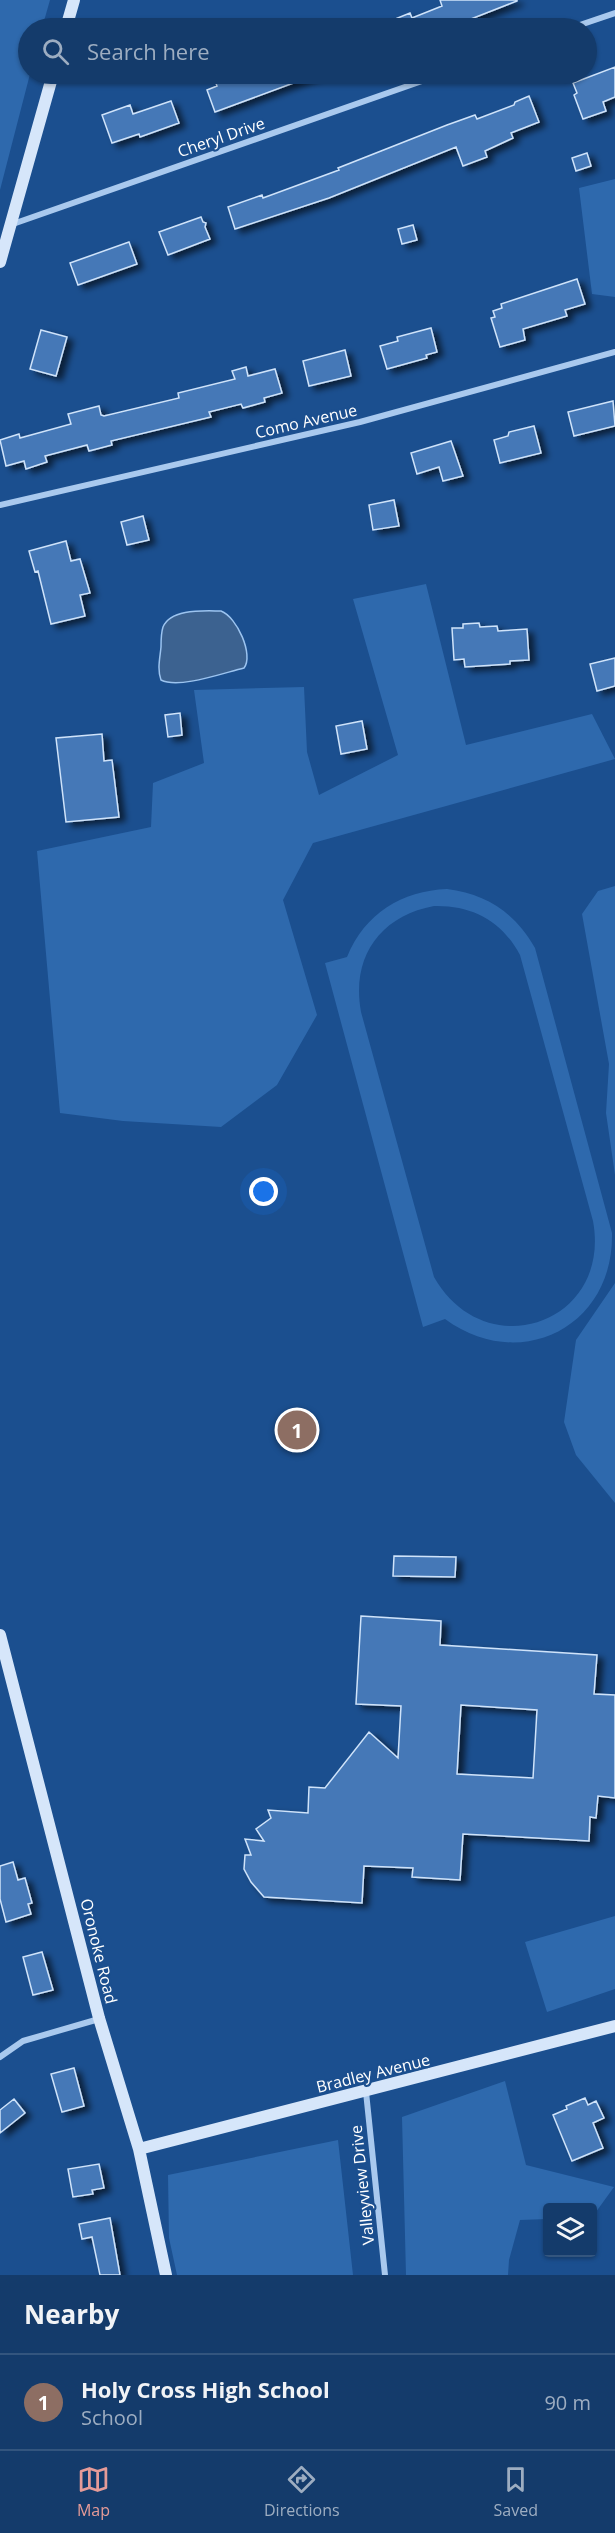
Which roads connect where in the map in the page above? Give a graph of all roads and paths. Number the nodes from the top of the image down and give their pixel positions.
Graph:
1 (74, 0) edge
2 (615, 13) edge
3 (69, 18) edge
4 (597, 19) edge
5 (50, 84) edge
6 (413, 84) edge
7 (9, 225) junction
8 (0, 262) edge
9 (615, 352) edge
10 (0, 505) edge
11 (0, 1635) edge
12 (99, 2018) junction
13 (615, 2026) edge
14 (0, 2057) edge
15 (366, 2091) junction
16 (139, 2150) junction
17 (166, 2275) edge
18 (385, 2275) edge

1 - 3 street
2 - 4 street
5 - 7 street
6 - 7 street, Cheryl Drive
7 - 8 street
9 - 10 street, Como Avenue
11 - 12 street, Oronoke Road
12 - 14 street
12 - 16 street, Oronoke Road
13 - 15 street, Bradley Avenue
15 - 16 street, Bradley Avenue
15 - 18 street, Valleyview Drive
16 - 17 street, Oronoke Road

